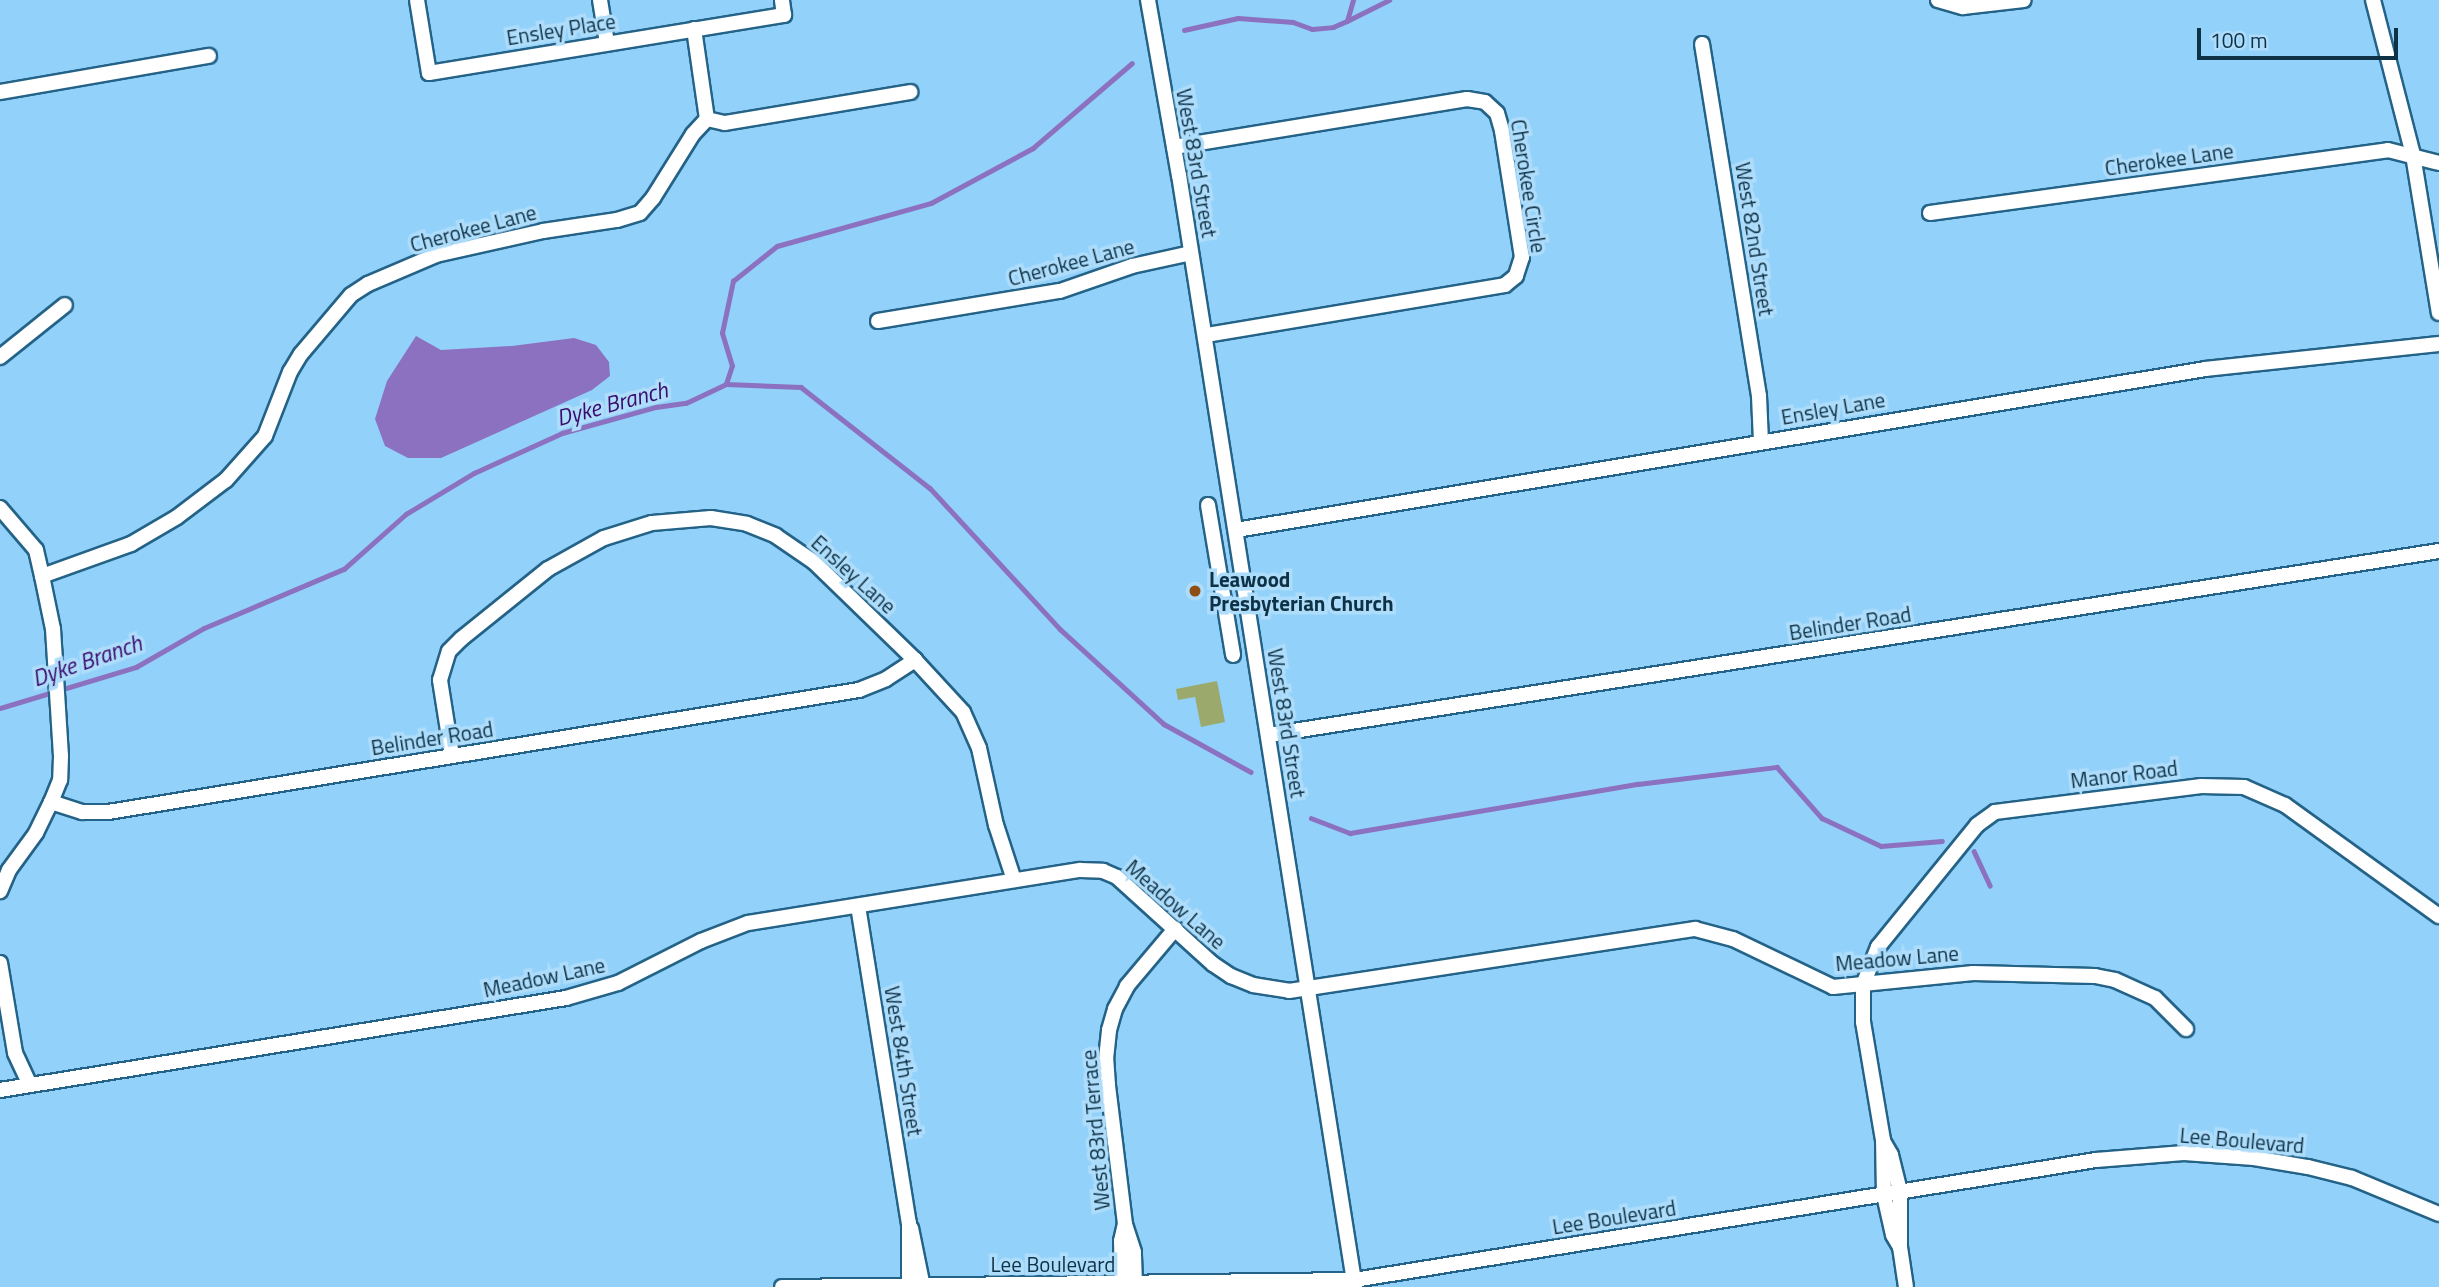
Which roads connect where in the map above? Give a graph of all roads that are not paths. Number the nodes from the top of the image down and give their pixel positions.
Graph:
1 (417, 0) edge
2 (600, 0) edge
3 (1148, 0) edge
4 (1938, 0) edge
5 (2024, 0) edge
6 (2373, 0) edge
7 (783, 7) edge
8 (694, 29) junction
9 (607, 43) junction
10 (1702, 44) dead end
11 (209, 56) dead end
12 (0, 92) edge
13 (910, 92) dead end
14 (707, 119) junction
15 (1174, 147) junction
16 (2413, 155) junction
17 (2439, 163) edge
18 (1930, 214) dead end
19 (1191, 253) junction
20 (65, 305) dead end
21 (2439, 313) edge
22 (878, 321) dead end
23 (1205, 335) junction
24 (2439, 344) edge
25 (0, 357) edge
26 (1762, 442) junction
27 (1208, 505) dead end
28 (0, 508) edge
29 (1236, 530) junction
30 (2439, 551) edge
31 (43, 576) junction
32 (1233, 655) dead end
33 (915, 660) junction
34 (1268, 735) junction
35 (452, 756) junction
36 (51, 802) junction
37 (1014, 880) junction
38 (0, 891) edge
39 (858, 905) junction
40 (2439, 916) edge
41 (1175, 929) junction
42 (0, 963) edge
43 (1863, 985) junction
44 (1307, 989) junction
45 (2186, 1029) dead end
46 (30, 1085) junction
47 (0, 1090) edge
48 (1883, 1140) junction
49 (1900, 1192) junction
50 (1884, 1195) junction
51 (2439, 1214) edge
52 (1900, 1247) junction
53 (1355, 1283) edge
54 (1128, 1284) junction
55 (916, 1286) edge
56 (782, 1287) edge
57 (1906, 1287) edge

1 - 9 street, Ensley Place
2 - 9 street
3 - 15 street, West 83rd Street
4 - 5 street
6 - 16 street
7 - 8 street, Ensley Place
8 - 9 street, Ensley Place
8 - 14 street
10 - 26 street, West 82nd Street
11 - 12 street
13 - 14 street
14 - 31 street, Cherokee Lane
15 - 19 street, West 83rd Street
15 - 23 street, Cherokee Circle
16 - 17 street, Cherokee Lane
16 - 18 street, Cherokee Lane
16 - 21 street
19 - 22 street, Cherokee Lane
19 - 23 street, West 83rd Street
20 - 25 street
23 - 29 street, West 83rd Street
24 - 26 street, Ensley Lane
26 - 29 street, Ensley Lane
27 - 32 street
28 - 31 street
29 - 34 street, West 83rd Street
30 - 34 street, Belinder Road
31 - 36 street
33 - 35 street, Belinder Road
33 - 35 street, Ensley Lane
33 - 37 street, Ensley Lane
34 - 44 street, West 83rd Street
35 - 36 street, Belinder Road
36 - 38 street
37 - 39 street, Meadow Lane
37 - 41 street, Meadow Lane
39 - 46 street, Meadow Lane
39 - 55 street, West 84th Street
40 - 43 street, Manor Road
41 - 44 street, Meadow Lane
41 - 54 street, West 83rd Terrace
42 - 46 street
43 - 44 street, Meadow Lane
43 - 45 street, Meadow Lane
43 - 48 street
44 - 53 street, West 83rd Street
46 - 47 street, Meadow Lane
48 - 49 street
48 - 50 street
49 - 50 street, Lee Boulevard
49 - 51 street, Lee Boulevard
49 - 52 street
50 - 52 street
50 - 53 street, Lee Boulevard
52 - 57 street
53 - 54 street, Lee Boulevard
54 - 55 street, Lee Boulevard
55 - 56 street, Lee Boulevard

